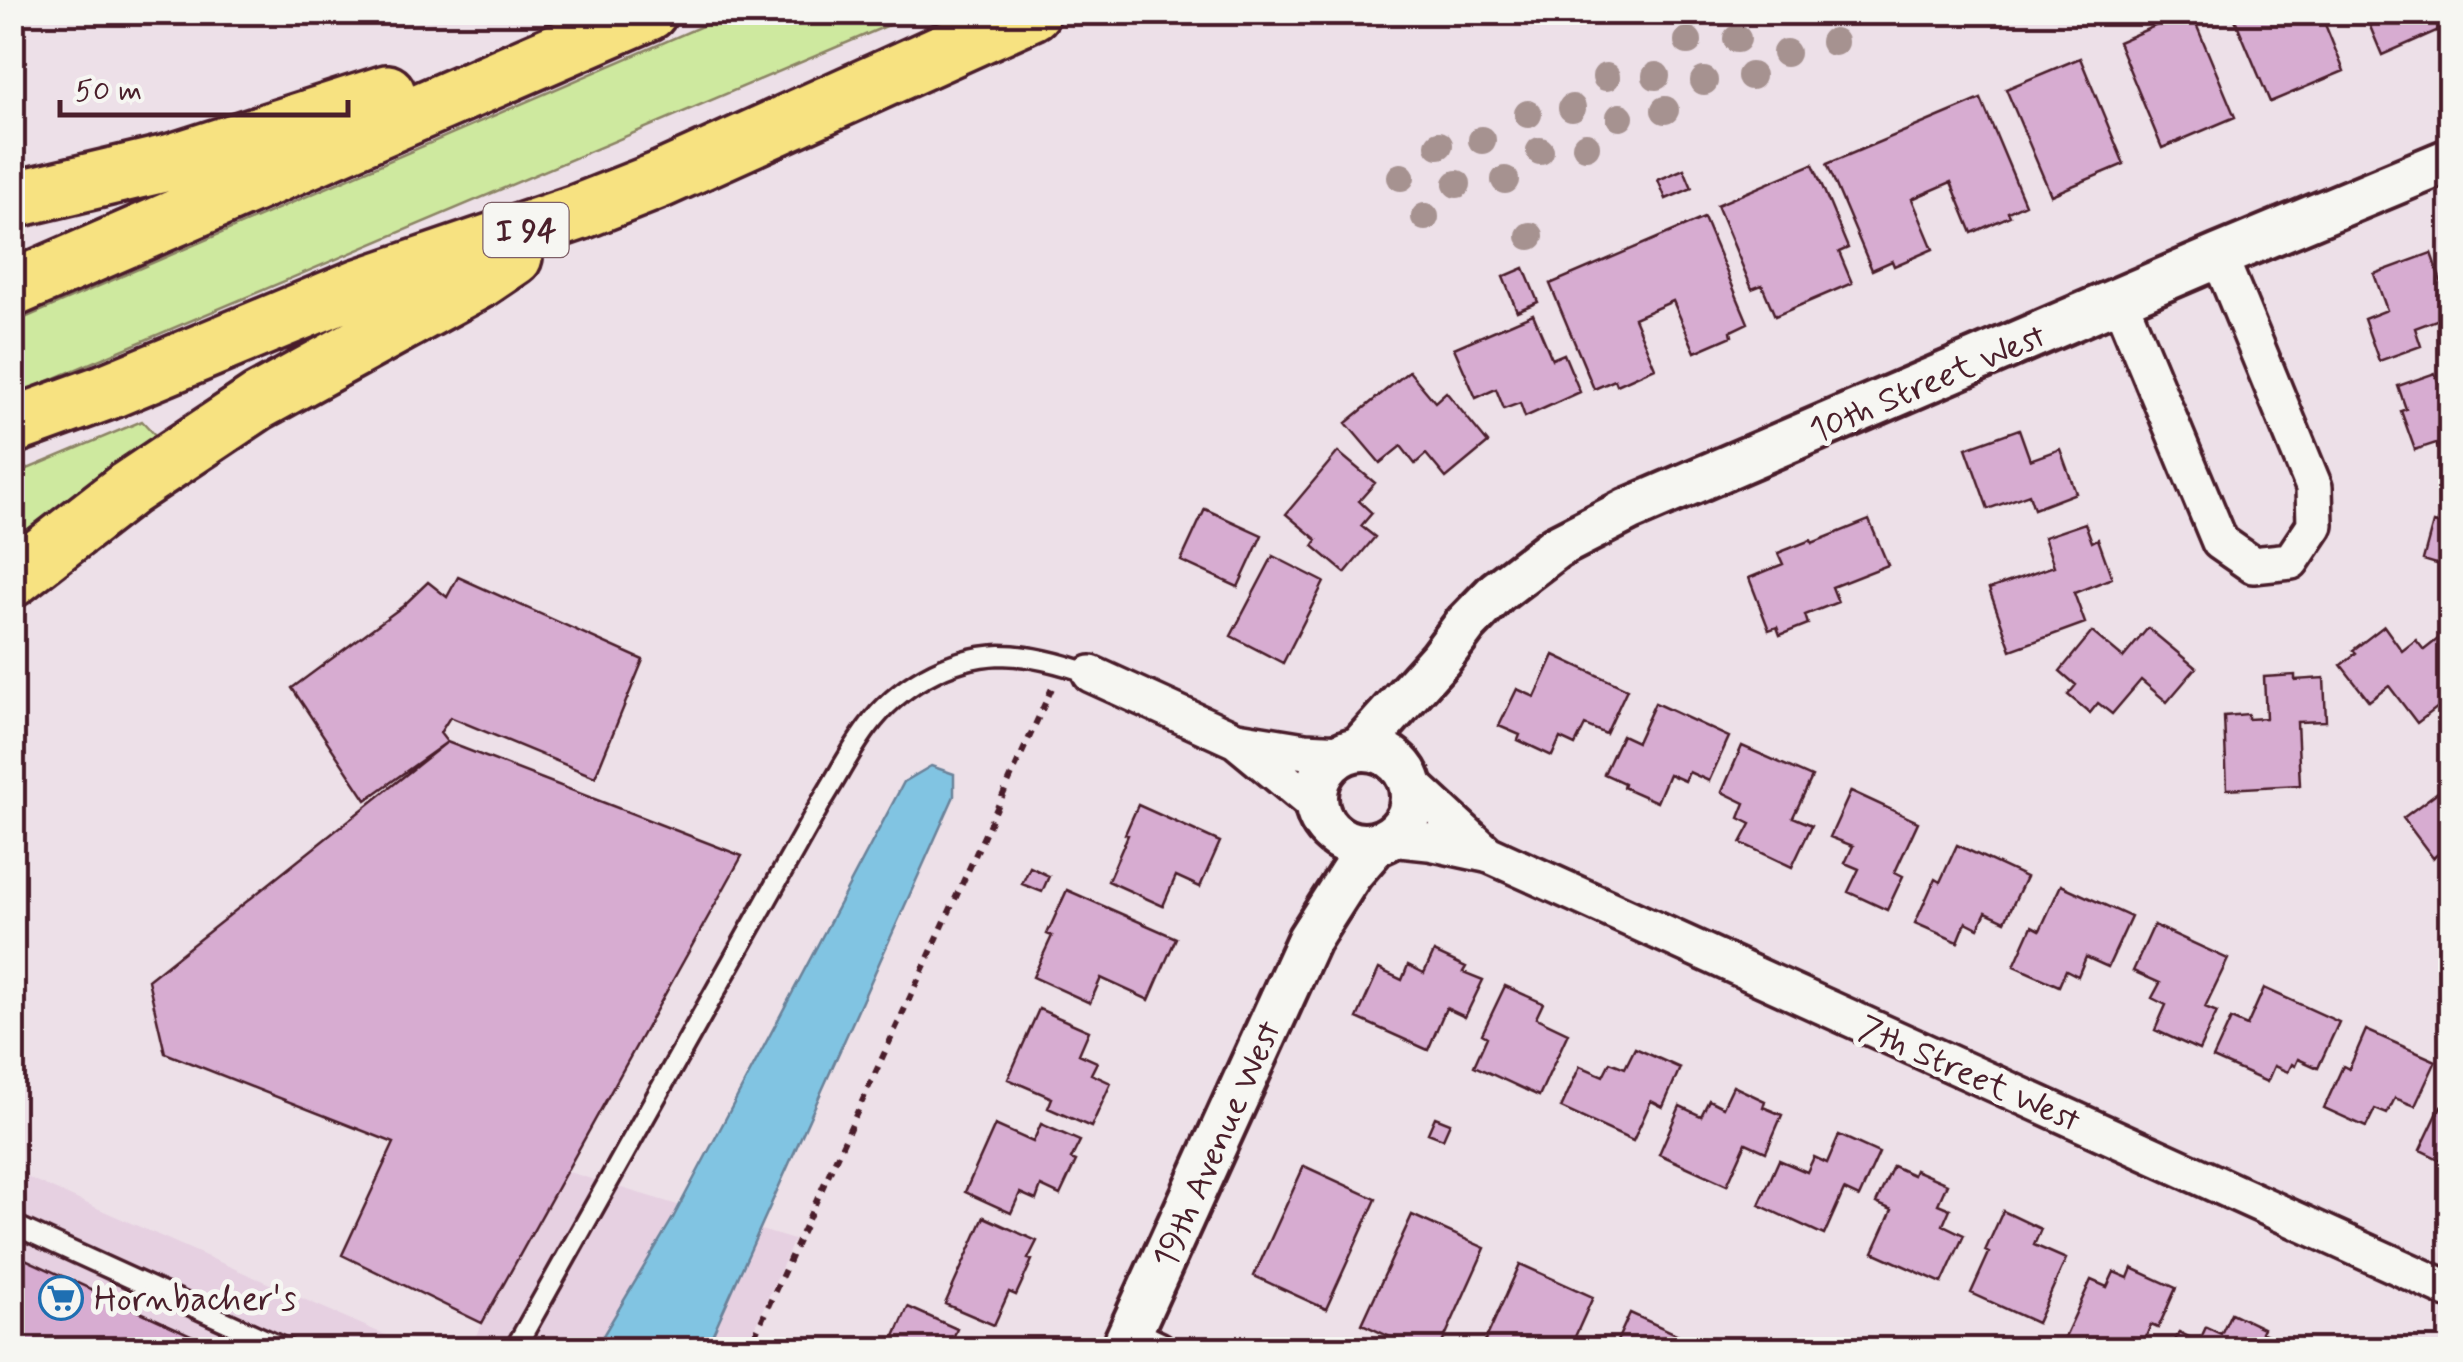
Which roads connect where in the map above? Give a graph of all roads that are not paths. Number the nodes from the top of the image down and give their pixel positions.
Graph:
1 (1032, 12) edge
2 (630, 20) edge
3 (2450, 160) edge
4 (12, 200) edge
5 (579, 212) junction
6 (2219, 256) junction
7 (12, 289) edge
8 (2118, 299) junction
9 (12, 426) edge
10 (12, 579) edge
11 (1440, 659) junction
12 (1077, 669) joint
13 (1236, 740) junction
14 (1351, 751) junction
15 (1406, 775) junction
16 (1319, 814) junction
17 (1384, 841) junction
18 (1490, 855) junction
19 (1309, 939) junction
20 (12, 1224) edge
21 (2450, 1290) edge
22 (1136, 1345) edge
23 (288, 1350) edge
24 (514, 1350) edge

1 - 5 highway, I 94
2 - 4 highway
2 - 7 highway
3 - 6 street, 10th Street West
5 - 9 highway, I 94
5 - 10 highway
6 - 8 street, 10th Street West
6 - 8 street
8 - 11 street, 10th Street West
11 - 14 street, 10th Street West
11 - 15 street, 10th Street West
12 - 13 street
12 - 24 lane
13 - 14 street
13 - 16 street
14 - 15 street
14 - 16 street
15 - 17 street
15 - 18 street, 7th Street West
16 - 17 street
16 - 19 street, 19th Avenue West
17 - 18 street, 7th Street West
17 - 19 street, 19th Avenue West
18 - 21 street, 7th Street West
19 - 22 street, 19th Avenue West
20 - 23 lane

